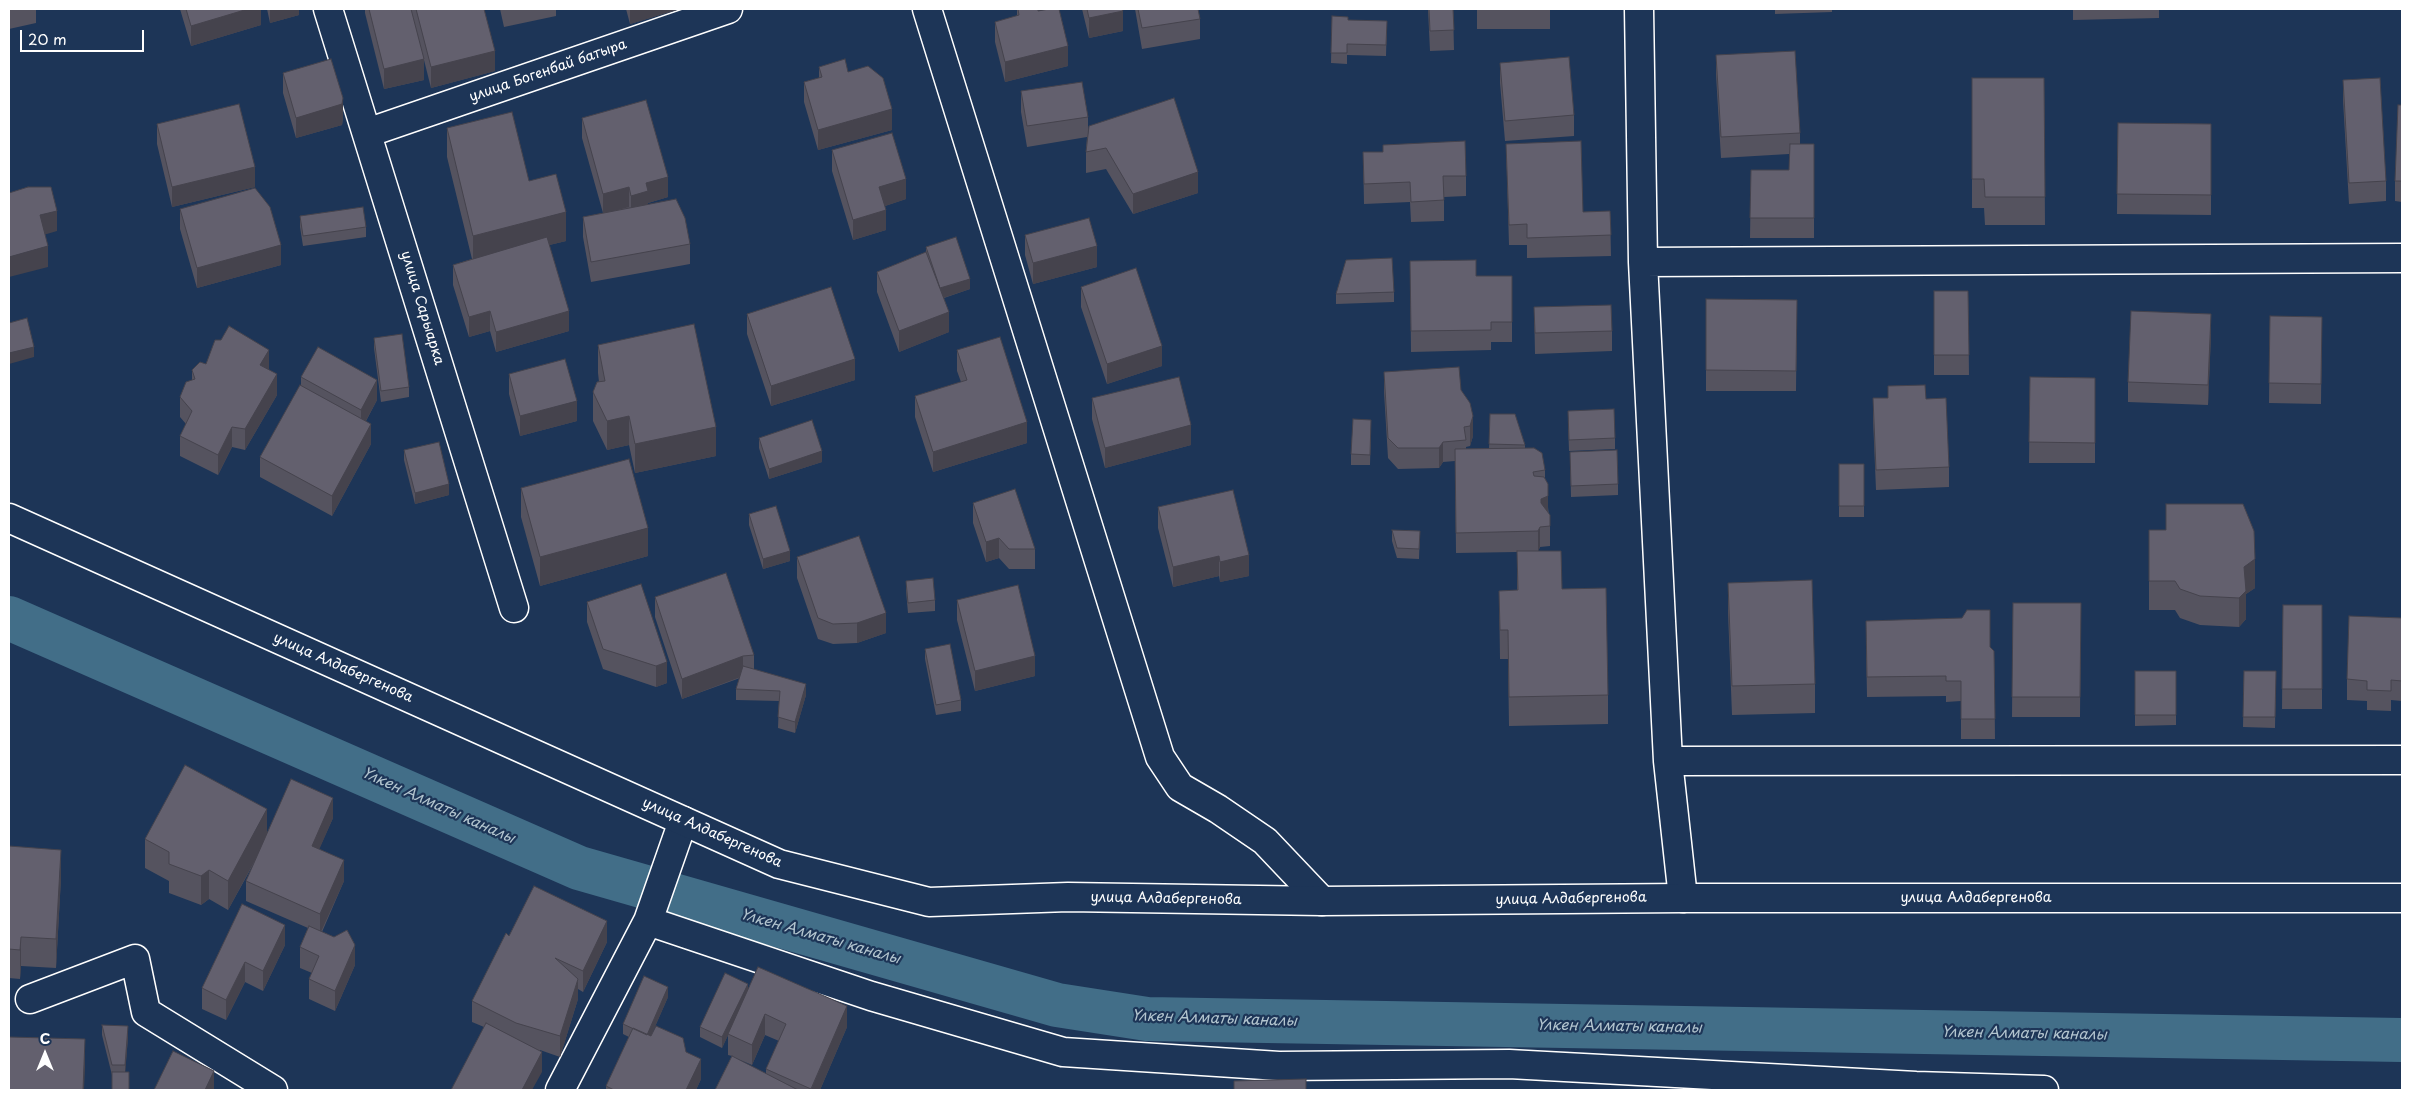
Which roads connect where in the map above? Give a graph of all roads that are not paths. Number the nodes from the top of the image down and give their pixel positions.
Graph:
1 (328, 9) edge
2 (728, 9) edge
3 (927, 9) edge
4 (1639, 9) edge
5 (368, 133) junction
6 (2402, 258) edge
7 (1643, 262) junction
8 (9, 518) edge
9 (514, 608) dead end
10 (2402, 760) edge
11 (1668, 761) junction
12 (683, 821) junction
13 (1684, 898) junction
14 (2402, 898) edge
15 (1322, 901) junction
16 (648, 921) junction
17 (30, 999) dead end
18 (273, 1090) edge
19 (560, 1090) edge
20 (2044, 1090) edge

1 - 5 street, улица Сарыарка
2 - 5 street, улица Богенбай батыра
3 - 15 street
4 - 7 street
5 - 9 street, улица Сарыарка
6 - 7 street
7 - 11 street
8 - 12 street, улица Алдабергенова
10 - 11 street
11 - 13 street
12 - 15 street, улица Алдабергенова
12 - 16 street
13 - 14 street, улица Алдабергенова
13 - 15 street, улица Алдабергенова
16 - 19 street
16 - 20 street
17 - 18 street

